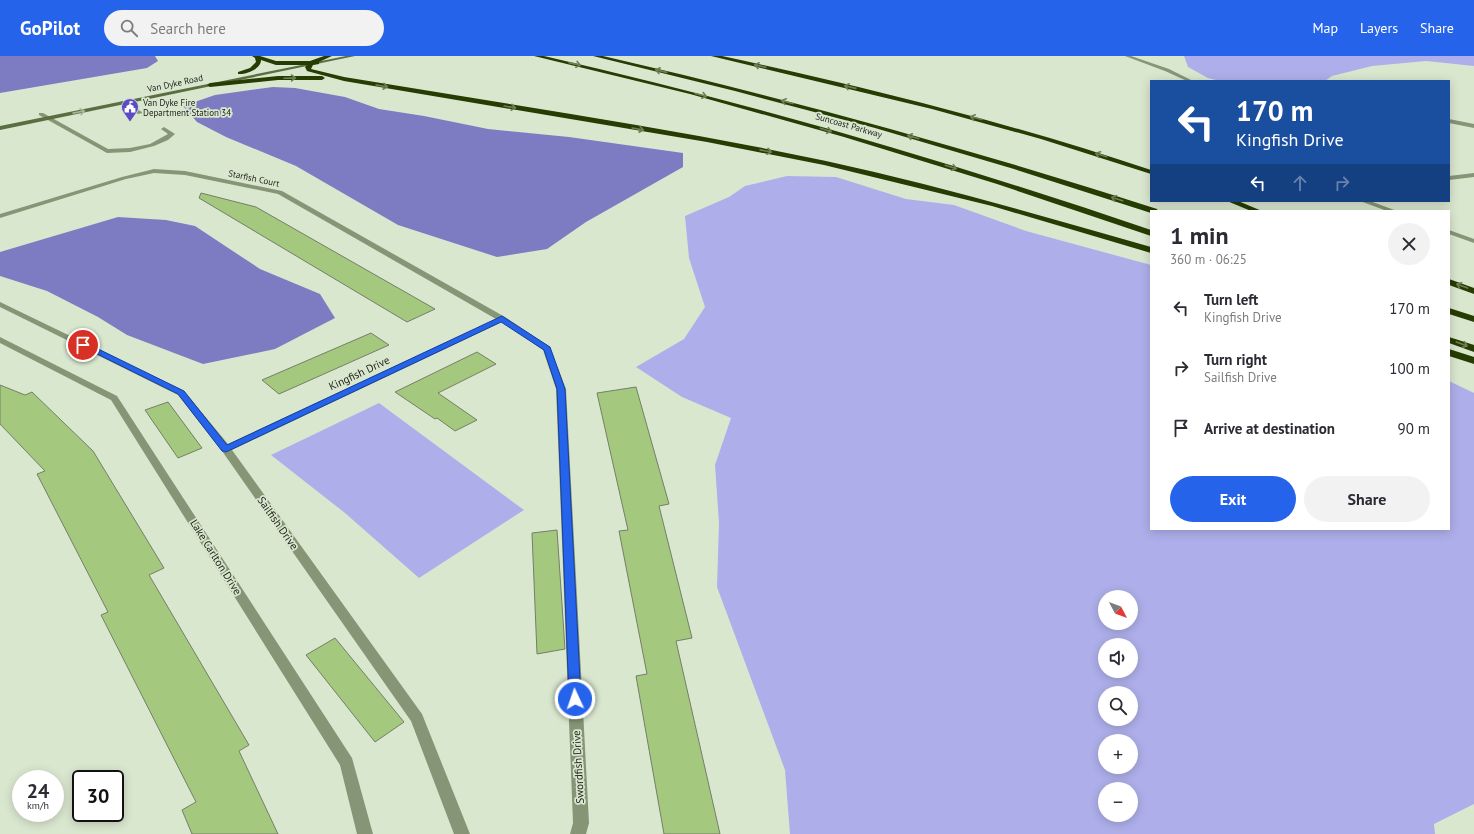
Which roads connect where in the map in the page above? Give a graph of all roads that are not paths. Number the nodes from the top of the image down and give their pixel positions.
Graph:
1 (329, 56) edge
2 (353, 56) edge
3 (537, 56) edge
4 (596, 56) edge
5 (714, 56) edge
6 (1126, 56) edge
7 (257, 57) edge
8 (325, 59) edge
9 (289, 63) junction
10 (310, 64) junction
11 (240, 73) junction
12 (344, 79) junction
13 (1188, 80) edge
14 (210, 85) junction
15 (122, 103) junction
16 (140, 113) dead end
17 (41, 114) junction
18 (47, 118) junction
19 (1450, 121) edge
20 (0, 122) edge
21 (1474, 126) edge
22 (0, 128) edge
23 (164, 129) dead end
24 (1150, 172) edge
25 (1474, 175) edge
26 (1450, 178) edge
27 (1234, 202) edge
28 (1367, 202) edge
29 (1151, 210) edge
30 (1255, 210) edge
31 (1391, 210) edge
32 (0, 216) edge
33 (1450, 232) edge
34 (1150, 233) edge
35 (1474, 241) edge
36 (1150, 250) edge
37 (1450, 282) edge
38 (1474, 291) edge
39 (0, 304) edge
40 (1450, 311) edge
41 (502, 319) junction
42 (1474, 319) edge
43 (0, 340) edge
44 (1450, 340) edge
45 (1474, 349) edge
46 (1450, 352) edge
47 (1474, 361) edge
48 (226, 449) junction
49 (365, 834) edge
50 (462, 834) edge
51 (578, 834) edge

1 - 10 highway
2 - 8 main road, Van Dyke Road
3 -> 34 highway, Suncoast Parkway
29 -> 4 highway, Suncoast Parkway
24 -> 5 highway
6 - 13 street
7 - 9 highway
7 - 11 highway
8 - 9 main road, Van Dyke Road
8 - 10 highway
9 - 10 highway
9 - 11 main road, Van Dyke Road
10 - 12 highway
10 - 14 main road, Van Dyke Road
11 - 17 main road, Van Dyke Road
14 -> 12 highway
12 -> 36 highway
14 - 15 main road, Van Dyke Road
15 - 16 street
18 -> 15 main road, Van Dyke Road
17 - 18 street
17 - 20 main road, Van Dyke Road
18 - 22 main road, Van Dyke Road
18 - 23 street
19 - 21 street
25 - 26 street
27 - 30 highway
28 - 31 street
32 - 41 street, Starfish Court
33 - 35 street
38 -> 37 highway
39 - 48 street, Sailfish Drive
40 - 42 highway
41 - 48 street, Kingfish Drive
41 - 51 street, Swordfish Drive
43 - 49 street, Lake Carlton Drive
44 -> 45 highway
46 - 47 highway
48 - 50 street, Sailfish Drive

